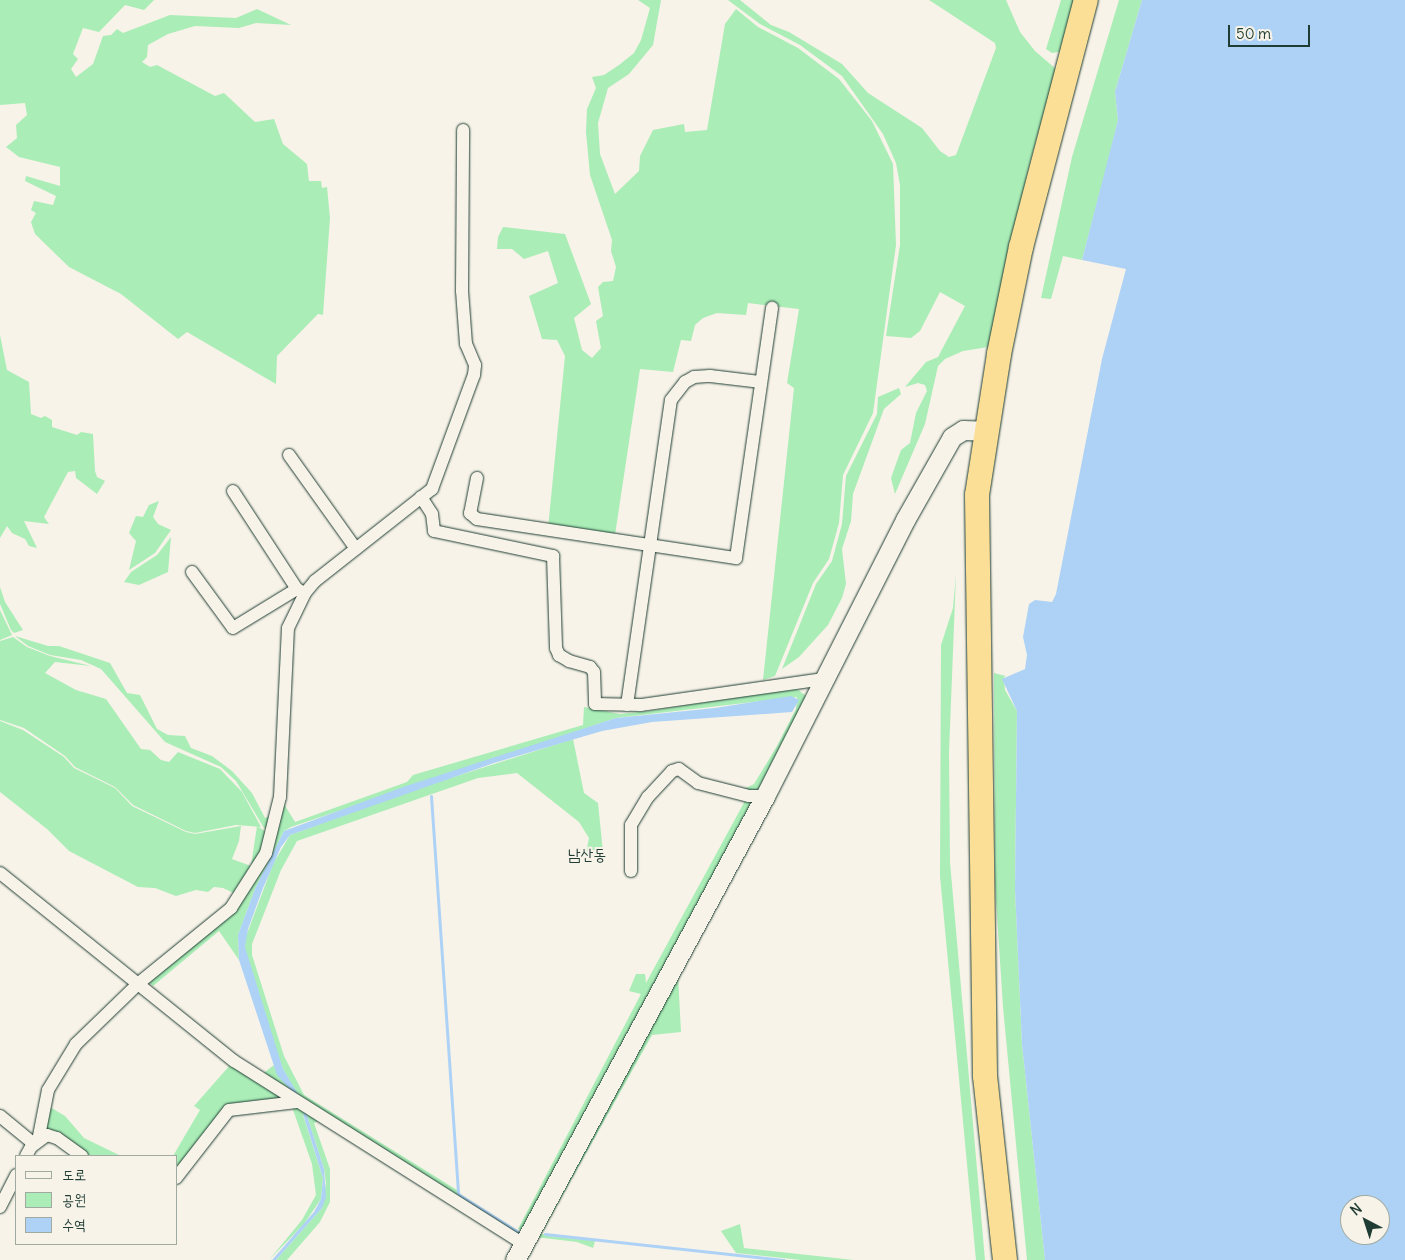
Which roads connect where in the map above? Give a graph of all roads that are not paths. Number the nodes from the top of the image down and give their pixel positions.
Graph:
1 (1086, 0) edge
2 (464, 130) dead end
3 (772, 308) dead end
4 (760, 382) junction
5 (986, 431) junction
6 (289, 455) dead end
7 (477, 478) dead end
8 (233, 491) dead end
9 (421, 497) junction
10 (651, 548) junction
11 (356, 549) junction
12 (192, 572) dead end
13 (301, 591) junction
14 (823, 679) junction
15 (627, 705) junction
16 (765, 796) junction
17 (631, 871) dead end
18 (0, 873) edge
19 (139, 983) junction
20 (297, 1102) junction
21 (0, 1116) edge
22 (36, 1142) junction
23 (27, 1155) edge
24 (81, 1155) edge
25 (178, 1175) edge
26 (15, 1177) edge
27 (0, 1207) edge
28 (519, 1252) edge
29 (1005, 1260) edge

1 - 5 highway
2 - 9 street
3 - 4 street
4 - 10 street
4 - 10 street
5 - 14 main road
5 - 29 highway
6 - 11 street
7 - 10 street
8 - 13 street
9 - 11 street
9 - 15 street
10 - 15 street
11 - 13 street
12 - 13 street
13 - 19 street
14 - 15 street
14 - 16 main road
16 - 17 street
16 - 28 main road
18 - 19 street
19 - 20 street
19 - 22 street
20 - 25 street
20 - 28 street
21 - 22 street
22 - 23 street
22 - 24 street
26 - 27 street

